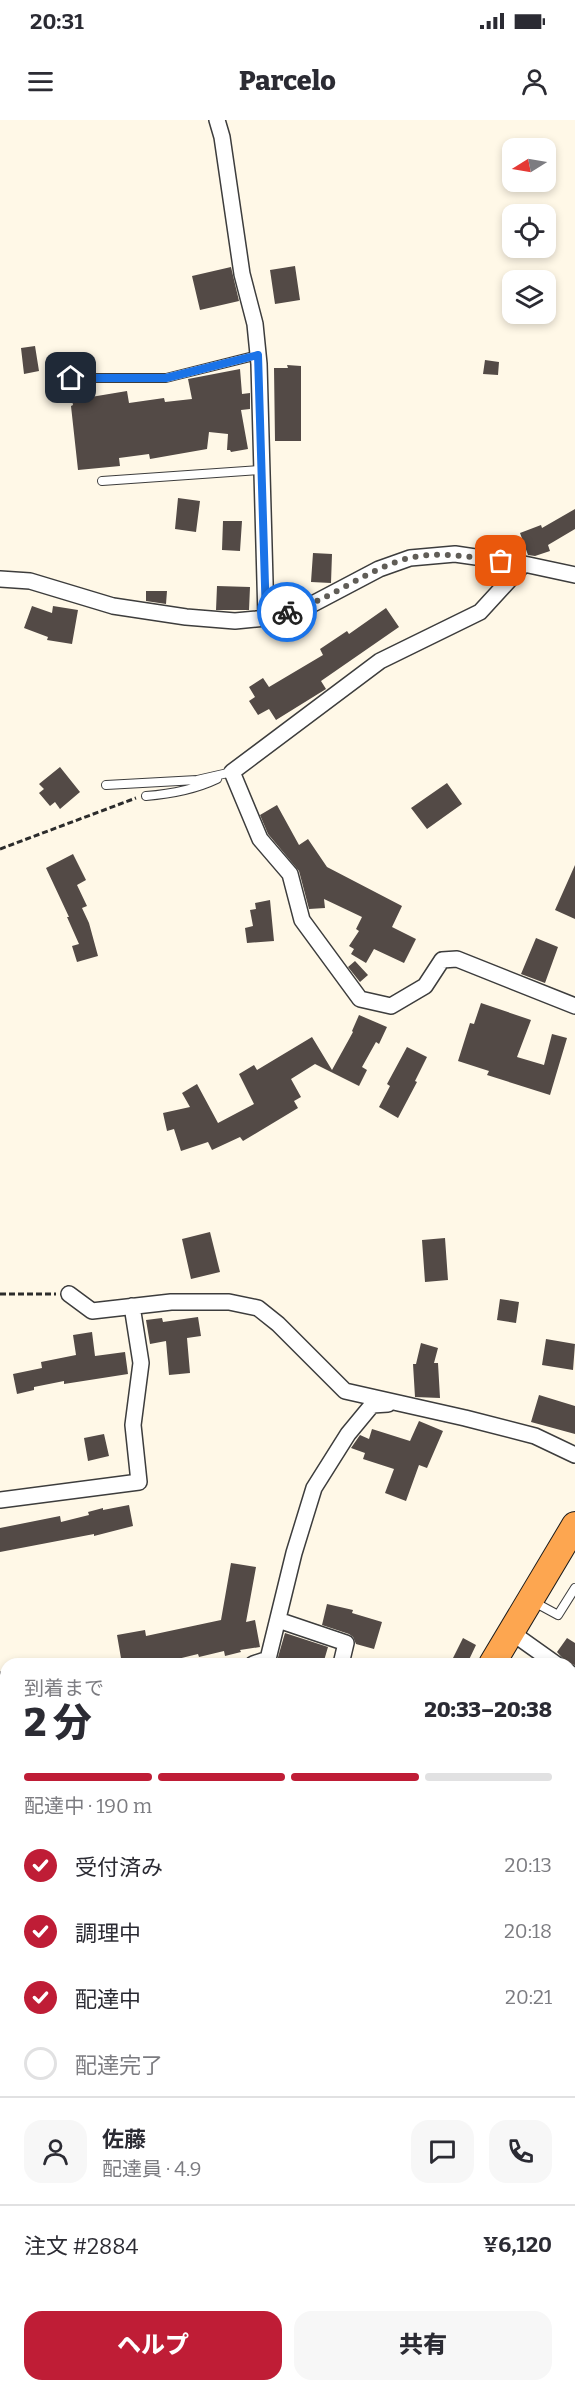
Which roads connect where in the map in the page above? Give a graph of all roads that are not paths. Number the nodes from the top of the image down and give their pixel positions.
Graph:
1 (217, 120) edge
2 (258, 355) junction
3 (71, 378) dead end
4 (261, 470) junction
5 (102, 481) dead end
6 (524, 564) junction
7 (575, 575) edge
8 (0, 579) edge
9 (266, 618) junction
10 (232, 772) junction
11 (106, 785) dead end
12 (146, 796) road end
13 (575, 1006) edge
14 (69, 1294) road end
15 (132, 1306) junction
16 (397, 1403) junction
17 (575, 1455) edge
18 (0, 1500) edge
19 (575, 1525) edge
20 (575, 1588) edge
21 (530, 1600) junction
22 (278, 1620) junction
23 (511, 1632) junction
24 (264, 1658) edge
25 (342, 1658) edge
26 (496, 1658) edge
27 (548, 1658) edge

1 - 2 street
2 - 3 lane
2 - 4 street
4 - 5 lane
4 - 9 street
6 - 7 street
6 - 9 street
6 - 10 street
8 - 9 street
10 - 11 lane
10 - 12 lane
10 - 13 street
14 - 15 street
15 - 16 street
15 - 18 street
16 - 17 street
16 - 22 street
19 - 21 highway
20 - 21 lane
21 - 23 highway
22 - 24 street
22 - 25 street
23 - 26 highway
23 - 27 street

